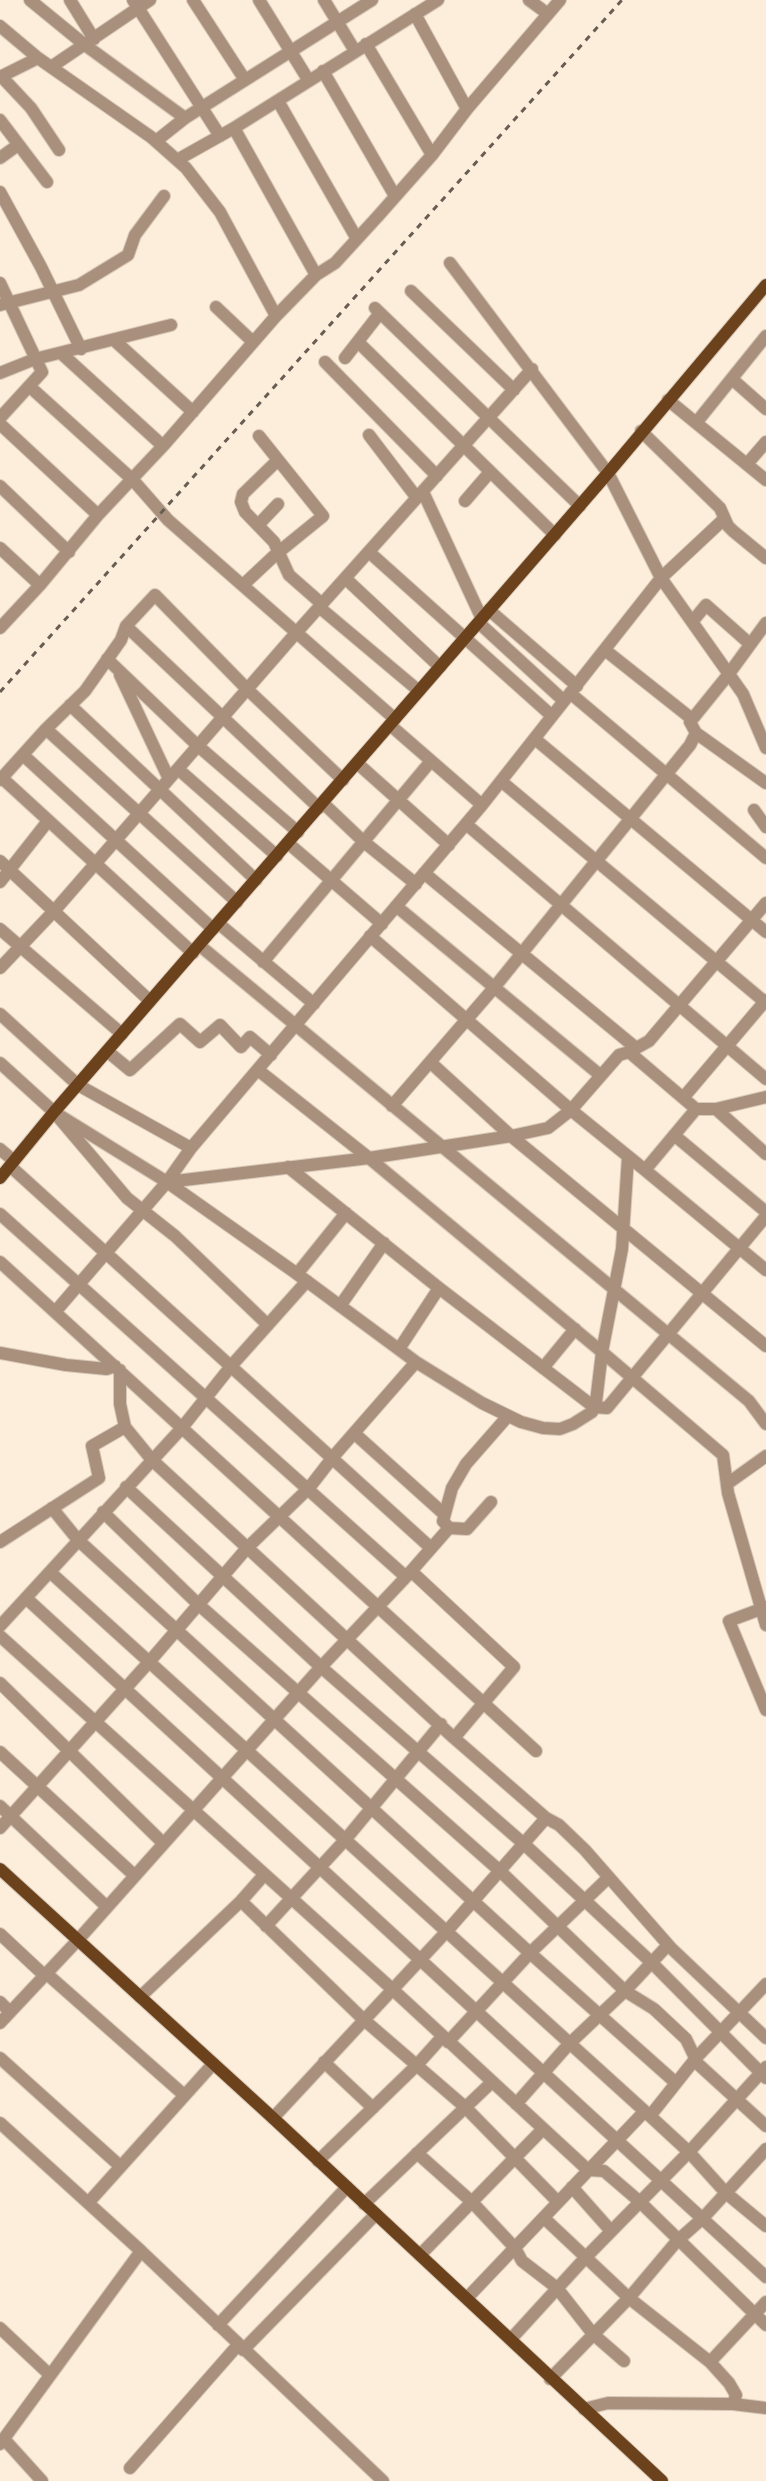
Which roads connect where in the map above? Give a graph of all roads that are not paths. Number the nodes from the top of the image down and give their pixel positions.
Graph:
1 (30, 0) edge
2 (70, 0) edge
3 (150, 0) edge
4 (193, 0) edge
5 (258, 0) edge
6 (324, 0) edge
7 (372, 0) edge
8 (438, 0) edge
9 (529, 0) edge
10 (560, 0) edge
11 (136, 4) edge
12 (415, 14) junction
13 (548, 14) junction
14 (337, 21) junction
15 (0, 26) edge
16 (90, 42) junction
17 (360, 47) junction
18 (291, 51) junction
19 (38, 58) junction
20 (51, 67) junction
21 (324, 72) junction
22 (0, 77) edge
23 (245, 80) junction
24 (309, 81) junction
25 (278, 100) junction
26 (202, 107) junction
27 (467, 109) junction
28 (185, 118) junction
29 (0, 120) edge
30 (234, 128) junction
31 (220, 136) junction
32 (156, 141) junction
33 (18, 145) junction
34 (59, 150) dead end
35 (432, 155) junction
36 (0, 158) edge
37 (177, 160) junction
38 (47, 182) dead end
39 (0, 192) edge
40 (164, 196) dead end
41 (395, 196) junction
42 (357, 239) junction
43 (450, 263) dead end
44 (316, 275) junction
45 (0, 282) edge
46 (766, 285) edge
47 (411, 291) dead end
48 (53, 292) junction
49 (4, 304) edge
50 (216, 307) dead end
51 (276, 316) junction
52 (171, 325) dead end
53 (766, 336) edge
54 (114, 340) junction
55 (253, 342) junction
56 (359, 343) junction
57 (80, 349) junction
58 (62, 354) junction
59 (345, 358) dead end
60 (35, 359) junction
61 (325, 362) dead end
62 (532, 369) junction
63 (0, 373) edge
64 (732, 379) junction
65 (29, 386) junction
66 (514, 390) junction
67 (668, 400) junction
68 (766, 409) edge
69 (193, 412) junction
70 (0, 418) edge
71 (489, 418) junction
72 (696, 423) junction
73 (0, 424) edge
74 (641, 431) junction
75 (369, 435) dead end
76 (259, 436) dead end
77 (766, 442) edge
78 (164, 446) junction
79 (464, 446) junction
80 (278, 460) junction
81 (747, 464) junction
82 (490, 472) junction
83 (608, 473) junction
84 (437, 476) junction
85 (133, 480) junction
86 (766, 480) edge
87 (0, 486) edge
88 (420, 495) junction
89 (465, 501) dead end
90 (278, 504) dead end
91 (580, 506) junction
92 (98, 516) junction
93 (724, 519) junction
94 (258, 525) junction
95 (555, 535) junction
96 (0, 548) edge
97 (69, 552) junction
98 (369, 552) junction
99 (278, 553) junction
100 (766, 558) edge
101 (345, 578) junction
102 (661, 578) junction
103 (40, 585) junction
104 (243, 585) junction
105 (320, 605) junction
106 (483, 617) junction
107 (692, 622) junction
108 (766, 623) edge
109 (126, 626) junction
110 (0, 628) edge
111 (296, 633) junction
112 (465, 638) junction
113 (750, 644) junction
114 (605, 650) junction
115 (112, 663) junction
116 (440, 667) junction
117 (728, 675) junction
118 (247, 689) junction
119 (419, 691) junction
120 (570, 693) junction
121 (70, 705) junction
122 (552, 716) junction
123 (222, 718) junction
124 (692, 719) junction
125 (392, 722) junction
126 (46, 729) junction
127 (696, 734) junction
128 (535, 739) junction
129 (198, 746) junction
130 (766, 748) edge
131 (23, 755) junction
132 (431, 761) junction
133 (357, 763) junction
134 (178, 769) junction
135 (667, 775) junction
136 (1, 779) edge
137 (170, 779) junction
138 (343, 780) junction
139 (501, 781) junction
140 (766, 783) edge
141 (161, 789) junction
142 (399, 800) junction
143 (321, 805) junction
144 (482, 805) junction
145 (754, 810) dead end
146 (138, 815) junction
147 (631, 819) junction
148 (48, 821) junction
149 (466, 824) junction
150 (766, 827) edge
151 (298, 832) junction
152 (115, 842) junction
153 (364, 842) junction
154 (288, 843) junction
155 (449, 845) junction
156 (277, 856) junction
157 (766, 858) edge
158 (0, 861) edge
159 (597, 862) junction
160 (95, 865) junction
161 (10, 870) junction
162 (424, 874) junction
163 (256, 880) junction
164 (0, 882) edge
165 (330, 882) junction
166 (416, 884) junction
167 (237, 902) junction
168 (766, 903) edge
169 (562, 904) junction
170 (396, 906) junction
171 (55, 910) junction
172 (751, 920) junction
173 (382, 924) junction
174 (216, 926) junction
175 (0, 929) edge
176 (766, 932) edge
177 (370, 936) junction
178 (19, 948) junction
179 (196, 949) junction
180 (522, 954) junction
181 (263, 962) junction
182 (716, 962) junction
183 (0, 968) edge
184 (493, 989) junction
185 (150, 1001) junction
186 (765, 1002) edge
187 (314, 1004) junction
188 (679, 1005) junction
189 (0, 1014) edge
190 (466, 1019) junction
191 (295, 1026) junction
192 (122, 1034) junction
193 (727, 1046) junction
194 (632, 1050) junction
195 (107, 1051) junction
196 (271, 1055) junction
197 (430, 1062) junction
198 (0, 1063) edge
199 (258, 1070) junction
200 (600, 1075) junction
201 (766, 1079) edge
202 (78, 1084) junction
203 (766, 1097) edge
204 (683, 1098) junction
205 (392, 1106) junction
206 (696, 1109) junction
207 (716, 1109) junction
208 (571, 1110) junction
209 (54, 1112) junction
210 (674, 1135) junction
211 (511, 1136) junction
212 (441, 1146) junction
213 (191, 1148) junction
214 (0, 1149) edge
215 (766, 1154) edge
216 (628, 1157) junction
217 (369, 1158) junction
218 (12, 1163) junction
219 (288, 1167) junction
220 (645, 1170) junction
221 (0, 1178) edge
222 (167, 1182) junction
223 (141, 1210) junction
224 (766, 1212) edge
225 (346, 1213) junction
226 (0, 1214) edge
227 (766, 1216) edge
228 (623, 1228) junction
229 (384, 1243) junction
230 (740, 1248) junction
231 (106, 1252) junction
232 (0, 1262) edge
233 (766, 1270) edge
234 (302, 1278) junction
235 (80, 1285) junction
236 (439, 1288) junction
237 (614, 1288) junction
238 (702, 1293) junction
239 (340, 1306) junction
240 (55, 1312) junction
241 (268, 1325) junction
242 (575, 1329) junction
243 (668, 1333) junction
244 (766, 1346) edge
245 (398, 1349) junction
246 (602, 1352) junction
247 (0, 1353) edge
248 (416, 1362) junction
249 (232, 1366) junction
250 (117, 1368) junction
251 (543, 1368) junction
252 (632, 1377) junction
253 (207, 1396) junction
254 (594, 1406) junction
255 (508, 1416) junction
256 (766, 1424) edge
257 (125, 1427) junction
258 (181, 1428) junction
259 (354, 1433) junction
260 (766, 1456) edge
261 (333, 1457) junction
262 (152, 1460) junction
263 (727, 1484) junction
264 (126, 1487) junction
265 (309, 1488) junction
266 (491, 1502) dead end
267 (52, 1508) junction
268 (103, 1512) junction
269 (444, 1514) junction
270 (281, 1516) junction
271 (449, 1528) junction
272 (78, 1540) junction
273 (0, 1542) edge
274 (247, 1548) junction
275 (431, 1548) junction
276 (50, 1572) junction
277 (409, 1574) junction
278 (223, 1578) junction
279 (26, 1598) junction
280 (199, 1605) junction
281 (378, 1607) junction
282 (763, 1607) edge
283 (766, 1625) edge
284 (0, 1626) edge
285 (177, 1630) junction
286 (0, 1636) edge
287 (347, 1639) junction
288 (150, 1662) junction
289 (321, 1667) junction
290 (0, 1683) edge
291 (125, 1689) junction
292 (297, 1693) junction
293 (484, 1702) junction
294 (766, 1710) edge
295 (274, 1719) junction
296 (94, 1723) junction
297 (441, 1724) junction
298 (454, 1738) junction
299 (536, 1751) dead end
300 (0, 1752) edge
301 (68, 1752) junction
302 (246, 1752) junction
303 (417, 1753) junction
304 (221, 1779) junction
305 (395, 1779) junction
306 (38, 1786) junction
307 (0, 1806) edge
308 (371, 1807) junction
309 (192, 1811) junction
310 (11, 1816) junction
311 (546, 1818) junction
312 (0, 1828) edge
313 (345, 1840) junction
314 (163, 1843) junction
315 (524, 1844) junction
316 (320, 1868) junction
317 (0, 1869) edge
318 (500, 1871) junction
319 (134, 1875) junction
320 (264, 1875) junction
321 (608, 1878) junction
322 (291, 1899) junction
323 (474, 1899) junction
324 (584, 1900) junction
325 (241, 1901) junction
326 (107, 1907) junction
327 (558, 1925) junction
328 (266, 1926) junction
329 (447, 1931) junction
330 (0, 1934) edge
331 (77, 1941) junction
332 (668, 1945) junction
333 (530, 1953) junction
334 (419, 1960) junction
335 (650, 1962) junction
336 (46, 1975) junction
337 (501, 1982) junction
338 (766, 1984) edge
339 (391, 1988) junction
340 (625, 1991) junction
341 (140, 1997) junction
342 (0, 2002) edge
343 (476, 2010) junction
344 (10, 2012) junction
345 (738, 2014) junction
346 (600, 2015) junction
347 (363, 2019) junction
348 (0, 2023) edge
349 (720, 2033) junction
350 (766, 2038) edge
351 (445, 2040) junction
352 (569, 2044) junction
353 (0, 2058) edge
354 (696, 2058) junction
355 (324, 2062) junction
356 (212, 2064) junction
357 (416, 2066) junction
358 (764, 2072) edge
359 (544, 2073) junction
360 (492, 2082) junction
361 (676, 2083) junction
362 (184, 2096) junction
363 (736, 2098) junction
364 (516, 2104) junction
365 (465, 2107) junction
366 (373, 2108) junction
367 (647, 2114) junction
368 (273, 2118) junction
369 (0, 2123) edge
370 (766, 2126) edge
371 (543, 2129) junction
372 (617, 2140) junction
373 (766, 2149) edge
374 (689, 2152) junction
375 (417, 2153) junction
376 (515, 2158) junction
377 (318, 2161) junction
378 (120, 2166) junction
379 (588, 2170) junction
380 (659, 2181) junction
381 (346, 2187) junction
382 (572, 2187) junction
383 (726, 2193) junction
384 (88, 2202) junction
385 (472, 2202) junction
386 (558, 2202) junction
387 (639, 2202) junction
388 (364, 2204) junction
389 (376, 2214) junction
390 (544, 2218) junction
391 (703, 2218) junction
392 (766, 2226) edge
393 (611, 2231) junction
394 (677, 2240) junction
395 (514, 2248) junction
396 (141, 2251) junction
397 (420, 2255) junction
398 (586, 2256) junction
399 (766, 2276) edge
400 (557, 2288) junction
401 (467, 2298) junction
402 (629, 2298) junction
403 (766, 2302) edge
404 (755, 2314) junction
405 (218, 2325) junction
406 (766, 2325) edge
407 (0, 2328) edge
408 (593, 2334) junction
409 (511, 2339) junction
410 (241, 2347) junction
411 (624, 2361) dead end
412 (710, 2362) junction
413 (50, 2375) junction
414 (550, 2379) junction
415 (733, 2404) junction
416 (766, 2408) edge
417 (584, 2409) junction
418 (2, 2441) edge
419 (130, 2468) dead end
420 (42, 2481) edge
421 (382, 2481) edge
422 (662, 2481) edge

1 - 16 street
2 - 16 street
3 - 11 street
4 - 23 street
5 - 18 street
6 - 14 street
7 - 14 street
8 - 12 street
9 - 13 street
10 - 13 street
11 - 16 street
11 - 26 street
12 - 17 street
12 - 27 street
13 - 27 street
14 - 17 street
14 - 18 street
15 - 19 street
16 - 20 street
16 - 28 street
17 - 21 street
17 - 35 street
18 - 23 street
18 - 24 street
19 - 20 street
19 - 22 street
20 - 32 street
21 - 24 street
21 - 41 street
22 - 34 street
23 - 26 street
24 - 25 street
25 - 30 street
25 - 42 street
26 - 28 street
26 - 31 street
27 - 35 street
28 - 32 street
29 - 33 street
30 - 31 street
30 - 44 street
31 - 37 street
32 - 37 street
33 - 36 street
33 - 38 street
35 - 41 street
37 - 51 street
39 - 48 street
40 - 48 street
41 - 42 street
42 - 44 street
43 - 62 street
44 - 51 street
45 - 49 street
46 - 67 main road
47 - 66 street
48 - 49 street
48 - 57 street
49 - 60 street
50 - 55 street
51 - 55 street
52 - 54 street
53 - 64 street
54 - 57 street
54 - 69 street
55 - 69 street
56 - 59 street
56 - 71 street
56 - 79 street
57 - 58 street
58 - 60 street
58 - 78 street
60 - 63 street
60 - 65 street
61 - 84 street
62 - 66 street
62 - 83 street
64 - 68 street
64 - 72 street
65 - 70 street
65 - 85 street
66 - 71 street
67 - 72 street
67 - 74 main road
69 - 78 street
71 - 79 street
71 - 91 street
72 - 81 street
73 - 92 street
74 - 83 main road
74 - 93 street
75 - 88 street
76 - 80 street
77 - 81 street
78 - 85 street
79 - 82 street
79 - 84 street
80 - 94 street
80 - 99 street
81 - 86 street
82 - 89 street
82 - 95 street
83 - 91 main road
83 - 102 street
84 - 88 street
85 - 92 street
85 - 104 street
87 - 97 street
88 - 98 street
88 - 106 street
90 - 94 street
91 - 95 main road
92 - 97 street
93 - 100 street
93 - 102 street
94 - 99 street
95 - 106 main road
96 - 103 street
97 - 103 street
98 - 101 street
98 - 112 street
99 - 104 street
99 - 105 street
101 - 105 street
101 - 116 street
102 - 107 street
102 - 114 street
103 - 110 street
104 - 111 street
105 - 111 street
105 - 119 street
106 - 112 main road
106 - 120 street
106 - 120 street
107 - 113 street
107 - 117 street
108 - 113 street
109 - 115 street
109 - 118 street
109 - 123 street
111 - 118 street
111 - 125 street
112 - 116 main road
112 - 122 street
113 - 117 street
114 - 120 street
114 - 124 street
115 - 121 street
115 - 129 street
115 - 137 street
116 - 119 main road
117 - 124 street
117 - 130 street
118 - 123 street
118 - 138 street
119 - 125 main road
120 - 122 street
120 - 135 street
121 - 126 street
121 - 141 street
122 - 128 street
123 - 129 street
123 - 143 street
124 - 127 street
125 - 132 street
125 - 133 main road
126 - 131 street
126 - 146 street
127 - 135 street
127 - 140 street
128 - 139 street
128 - 147 street
129 - 134 street
129 - 151 street
131 - 136 street
131 - 152 street
132 - 142 street
132 - 144 street
133 - 138 main road
133 - 142 street
134 - 137 street
134 - 156 street
135 - 147 street
135 - 157 street
136 - 148 street
137 - 141 street
138 - 143 main road
139 - 144 street
139 - 159 street
141 - 146 street
141 - 163 street
142 - 153 street
142 - 155 street
143 - 151 main road
143 - 153 street
144 - 149 street
145 - 150 street
146 - 152 street
146 - 167 street
147 - 159 street
147 - 172 street
148 - 160 street
148 - 161 street
149 - 155 street
149 - 169 street
151 - 154 main road
152 - 160 street
152 - 174 street
153 - 165 street
153 - 166 street
154 - 156 main road
154 - 165 street
155 - 162 street
156 - 163 main road
158 - 161 street
159 - 169 street
159 - 182 street
160 - 171 street
160 - 179 street
161 - 164 street
161 - 171 street
162 - 166 street
162 - 180 street
163 - 167 main road
165 - 173 street
165 - 181 street
166 - 170 street
167 - 174 main road
168 - 172 street
169 - 180 street
169 - 188 street
170 - 173 street
170 - 184 street
171 - 178 street
171 - 185 street
172 - 176 street
172 - 182 street
173 - 177 street
174 - 179 main road
174 - 181 street
175 - 178 street
177 - 187 street
177 - 190 street
178 - 183 street
178 - 192 street
179 - 185 main road
179 - 191 street
180 - 184 street
180 - 194 street
181 - 187 street
182 - 186 street
182 - 188 street
184 - 190 street
184 - 200 street
185 - 192 main road
186 - 193 street
187 - 191 street
188 - 193 street
188 - 194 street
189 - 202 street
190 - 197 street
190 - 208 street
191 - 196 street
191 - 205 street
192 - 195 main road
193 - 201 street
193 - 204 street
194 - 200 street
194 - 204 street
195 - 196 street
195 - 202 main road
196 - 199 street
197 - 205 street
197 - 211 street
198 - 209 street
199 - 213 street
199 - 217 street
200 - 208 street
202 - 209 main road
202 - 213 street
203 - 207 street
204 - 206 street
205 - 212 street
206 - 207 street
206 - 210 street
207 - 215 street
208 - 211 street
208 - 216 street
209 - 218 main road
209 - 222 street
209 - 223 street
210 - 220 street
210 - 224 street
211 - 212 street
211 - 228 street
212 - 217 street
212 - 237 street
213 - 222 street
214 - 218 street
216 - 220 street
216 - 228 street
217 - 219 street
217 - 242 street
218 - 221 main road
218 - 231 street
219 - 222 street
219 - 225 street
220 - 230 street
222 - 223 street
222 - 234 street
223 - 231 street
223 - 241 street
225 - 229 street
225 - 234 street
226 - 235 street
227 - 230 street
228 - 237 street
228 - 238 street
229 - 236 street
229 - 239 street
230 - 233 street
230 - 238 street
231 - 235 street
231 - 249 street
232 - 240 street
234 - 239 street
234 - 241 street
235 - 240 street
235 - 253 street
236 - 245 street
236 - 251 street
237 - 243 street
237 - 246 street
238 - 243 street
238 - 244 street
239 - 245 street
240 - 250 street
241 - 249 street
242 - 246 street
242 - 251 street
243 - 252 street
243 - 256 street
245 - 248 street
246 - 252 street
246 - 254 street
247 - 250 street
248 - 255 street
248 - 259 street
249 - 253 street
249 - 261 street
250 - 257 street
250 - 258 street
251 - 254 street
252 - 254 street
252 - 263 street
253 - 258 street
253 - 265 street
254 - 255 street
255 - 269 street
257 - 262 street
257 - 267 street
258 - 262 street
258 - 270 street
259 - 261 street
259 - 269 street
260 - 263 street
261 - 265 street
261 - 275 street
262 - 264 street
262 - 274 street
263 - 282 street
264 - 268 street
264 - 278 street
265 - 270 street
265 - 277 street
266 - 271 street
267 - 272 street
267 - 273 street
268 - 272 street
268 - 280 street
269 - 271 street
270 - 274 street
270 - 281 street
271 - 275 street
272 - 276 street
272 - 285 street
274 - 278 street
274 - 287 street
275 - 277 street
276 - 279 street
276 - 288 street
277 - 281 street
277 - 293 street
278 - 280 street
278 - 289 street
279 - 284 street
279 - 291 street
280 - 285 street
280 - 292 street
281 - 287 street
281 - 293 street
282 - 283 street
282 - 294 street
285 - 288 street
285 - 295 street
286 - 296 street
287 - 289 street
287 - 297 street
288 - 291 street
288 - 302 street
289 - 292 street
289 - 303 street
290 - 301 street
291 - 296 street
291 - 304 street
292 - 295 street
292 - 305 street
293 - 298 street
293 - 299 street
295 - 302 street
295 - 308 street
296 - 301 street
296 - 309 street
297 - 298 street
297 - 303 street
298 - 311 street
300 - 306 street
301 - 306 street
301 - 314 street
302 - 304 street
302 - 313 street
303 - 305 street
303 - 315 street
304 - 309 street
304 - 316 street
305 - 308 street
305 - 318 street
306 - 310 street
306 - 319 street
307 - 310 street
308 - 313 street
308 - 323 street
309 - 314 street
309 - 320 street
310 - 312 street
310 - 326 street
311 - 315 street
311 - 321 street
313 - 316 street
313 - 329 street
314 - 319 street
315 - 318 street
315 - 324 street
316 - 322 street
316 - 334 street
317 - 331 main road
318 - 323 street
318 - 327 street
319 - 326 street
320 - 322 street
320 - 325 street
321 - 324 street
321 - 332 street
322 - 328 street
322 - 339 street
323 - 329 street
323 - 333 street
324 - 327 street
324 - 335 street
325 - 328 street
325 - 341 street
326 - 331 street
327 - 333 street
327 - 340 street
328 - 347 street
329 - 334 street
329 - 337 street
330 - 336 street
331 - 336 street
331 - 341 main road
332 - 335 street
332 - 345 street
333 - 337 street
333 - 346 street
334 - 339 street
334 - 343 street
335 - 340 street
335 - 349 street
336 - 344 street
336 - 362 street
337 - 343 street
337 - 352 street
338 - 345 street
339 - 347 street
339 - 351 street
340 - 346 street
340 - 354 street
341 - 356 main road
342 - 344 street
343 - 351 street
343 - 359 street
344 - 348 street
345 - 349 street
345 - 350 street
346 - 352 street
346 - 361 street
347 - 355 street
347 - 357 street
349 - 354 street
349 - 358 street
351 - 357 street
351 - 360 street
352 - 359 street
352 - 367 street
353 - 378 street
354 - 361 street
354 - 363 street
355 - 366 street
355 - 368 street
356 - 362 street
356 - 368 main road
357 - 365 street
357 - 366 street
358 - 363 street
359 - 364 street
359 - 372 street
360 - 364 street
360 - 365 street
361 - 367 street
362 - 378 street
363 - 370 street
363 - 374 street
364 - 371 street
365 - 375 street
365 - 376 street
366 - 377 street
367 - 372 street
367 - 374 street
368 - 377 main road
369 - 384 street
371 - 376 street
371 - 379 street
372 - 379 street
372 - 380 street
373 - 383 street
374 - 380 street
374 - 383 street
375 - 385 street
375 - 388 street
376 - 385 street
376 - 386 street
377 - 381 main road
378 - 384 street
379 - 382 street
379 - 387 street
380 - 387 street
380 - 391 street
381 - 388 main road
381 - 405 street
382 - 386 street
382 - 393 street
383 - 391 street
383 - 392 street
384 - 396 street
385 - 395 street
385 - 397 street
386 - 390 street
387 - 393 street
387 - 394 street
388 - 389 main road
389 - 397 main road
389 - 410 street
390 - 395 street
390 - 398 street
391 - 394 street
391 - 399 street
393 - 398 street
394 - 402 street
394 - 404 street
395 - 400 street
395 - 401 street
396 - 405 street
396 - 413 street
397 - 401 main road
398 - 400 street
398 - 402 street
400 - 408 street
400 - 409 street
401 - 409 main road
402 - 408 street
402 - 412 street
403 - 404 street
404 - 406 street
404 - 412 street
405 - 410 street
407 - 413 street
408 - 411 street
408 - 414 street
409 - 414 main road
410 - 419 street
410 - 421 street
412 - 415 street
413 - 418 street
414 - 417 main road
415 - 416 street
415 - 417 street
417 - 422 main road
418 - 420 street

